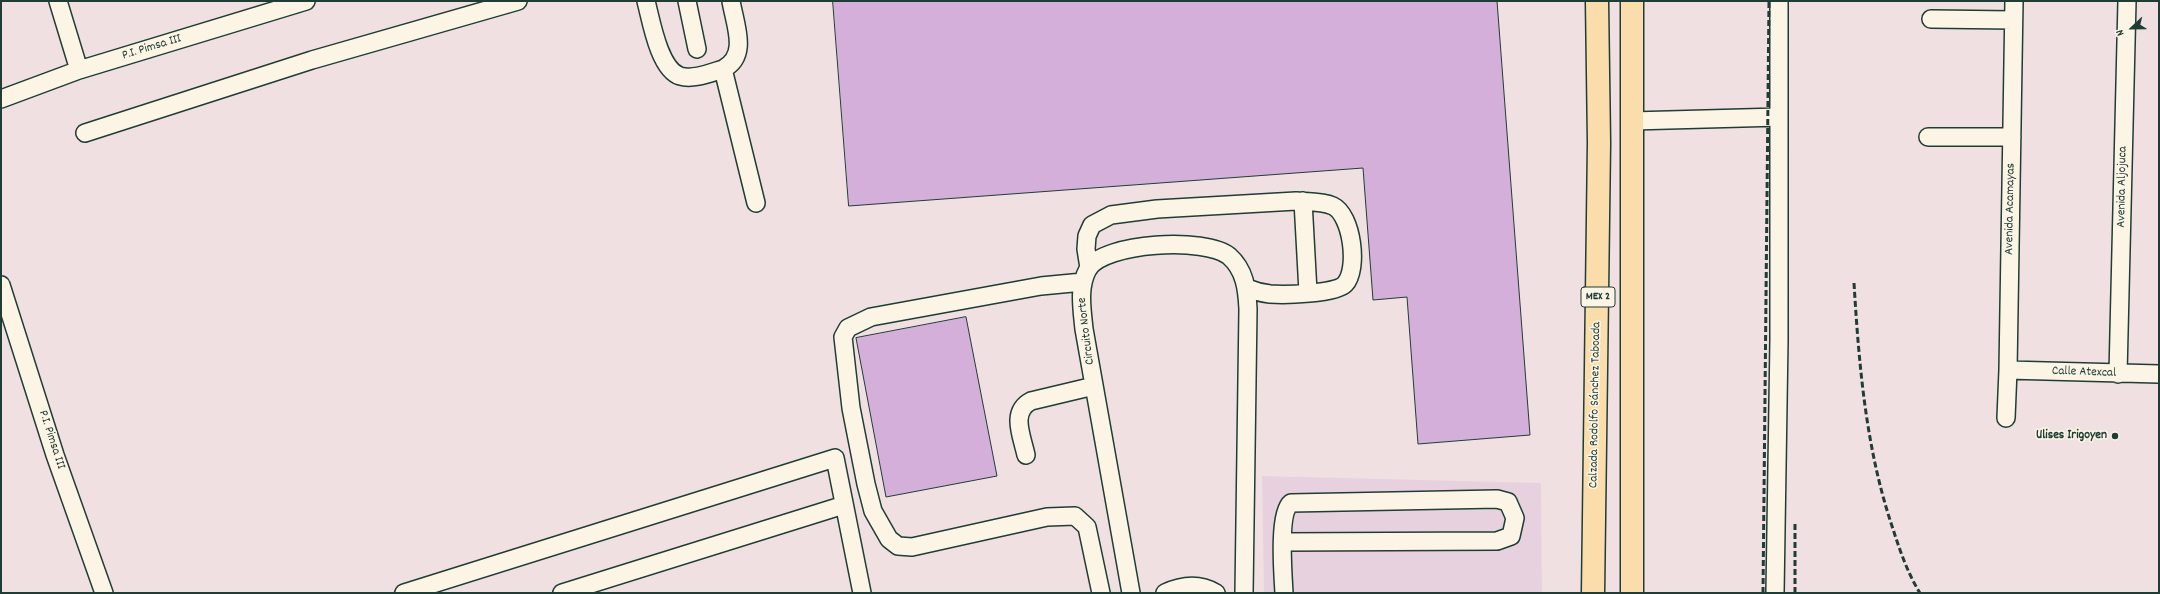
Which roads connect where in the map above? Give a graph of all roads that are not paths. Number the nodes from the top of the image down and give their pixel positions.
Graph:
1 (58, 1) edge
2 (306, 1) edge
3 (518, 1) edge
4 (646, 1) edge
5 (687, 1) edge
6 (731, 1) edge
7 (1597, 1) edge
8 (1632, 1) edge
9 (1779, 1) edge
10 (2014, 1) edge
11 (2127, 1) edge
12 (1931, 19) dead end
13 (2014, 20) junction
14 (698, 49) dead end
15 (723, 69) junction
16 (79, 70) junction
17 (1, 99) edge
18 (1779, 117) junction
19 (1632, 121) junction
20 (85, 133) dead end
21 (1928, 137) dead end
22 (2012, 137) junction
23 (1303, 201) junction
24 (756, 203) dead end
25 (1086, 275) junction
26 (1, 285) edge
27 (1246, 288) junction
28 (1308, 292) junction
29 (2008, 370) junction
30 (2118, 374) junction
31 (2159, 374) edge
32 (1094, 386) junction
33 (2006, 418) dead end
34 (1026, 455) dead end
35 (844, 504) junction
36 (1284, 542) junction
37 (104, 593) edge
38 (404, 593) edge
39 (562, 593) edge
40 (862, 593) edge
41 (1101, 593) edge
42 (1131, 593) edge
43 (1165, 593) edge
44 (1216, 593) edge
45 (1244, 593) edge
46 (1284, 593) edge
47 (1593, 593) edge
48 (1632, 593) edge
49 (1775, 593) edge

1 - 16 street
2 - 16 street, P.I. Pimsa III
3 - 20 street
4 - 15 street
5 - 14 street
6 - 15 street
7 - 47 main road, Calzada Rodolfo Sánchez Taboada / MEX 2
8 - 19 main road, MEX 2
9 - 18 street
10 - 13 street, Avenida Acamayas
11 - 30 street, Avenida Aljojuca
12 - 13 street
13 - 22 street, Avenida Acamayas
15 - 24 street
16 - 17 street, P.I. Pimsa III
18 - 19 street
18 - 49 street
19 - 48 main road, MEX 2
21 - 22 street
22 - 29 street, Avenida Acamayas
23 - 25 street, Circuito Norte
23 - 28 street
23 - 28 street, Circuito Norte
25 - 27 street
25 - 32 street, Circuito Norte
25 - 41 street
26 - 37 street, P.I. Pimsa III
27 - 28 street, Circuito Norte
27 - 45 street
29 - 30 street, Calle Atexcal
29 - 33 street, Avenida Acamayas
30 - 31 street, Calle Atexcal
32 - 34 street
32 - 42 street, Circuito Norte
35 - 38 street
35 - 39 street
35 - 40 street
36 - 36 street
36 - 46 street
43 - 44 street

